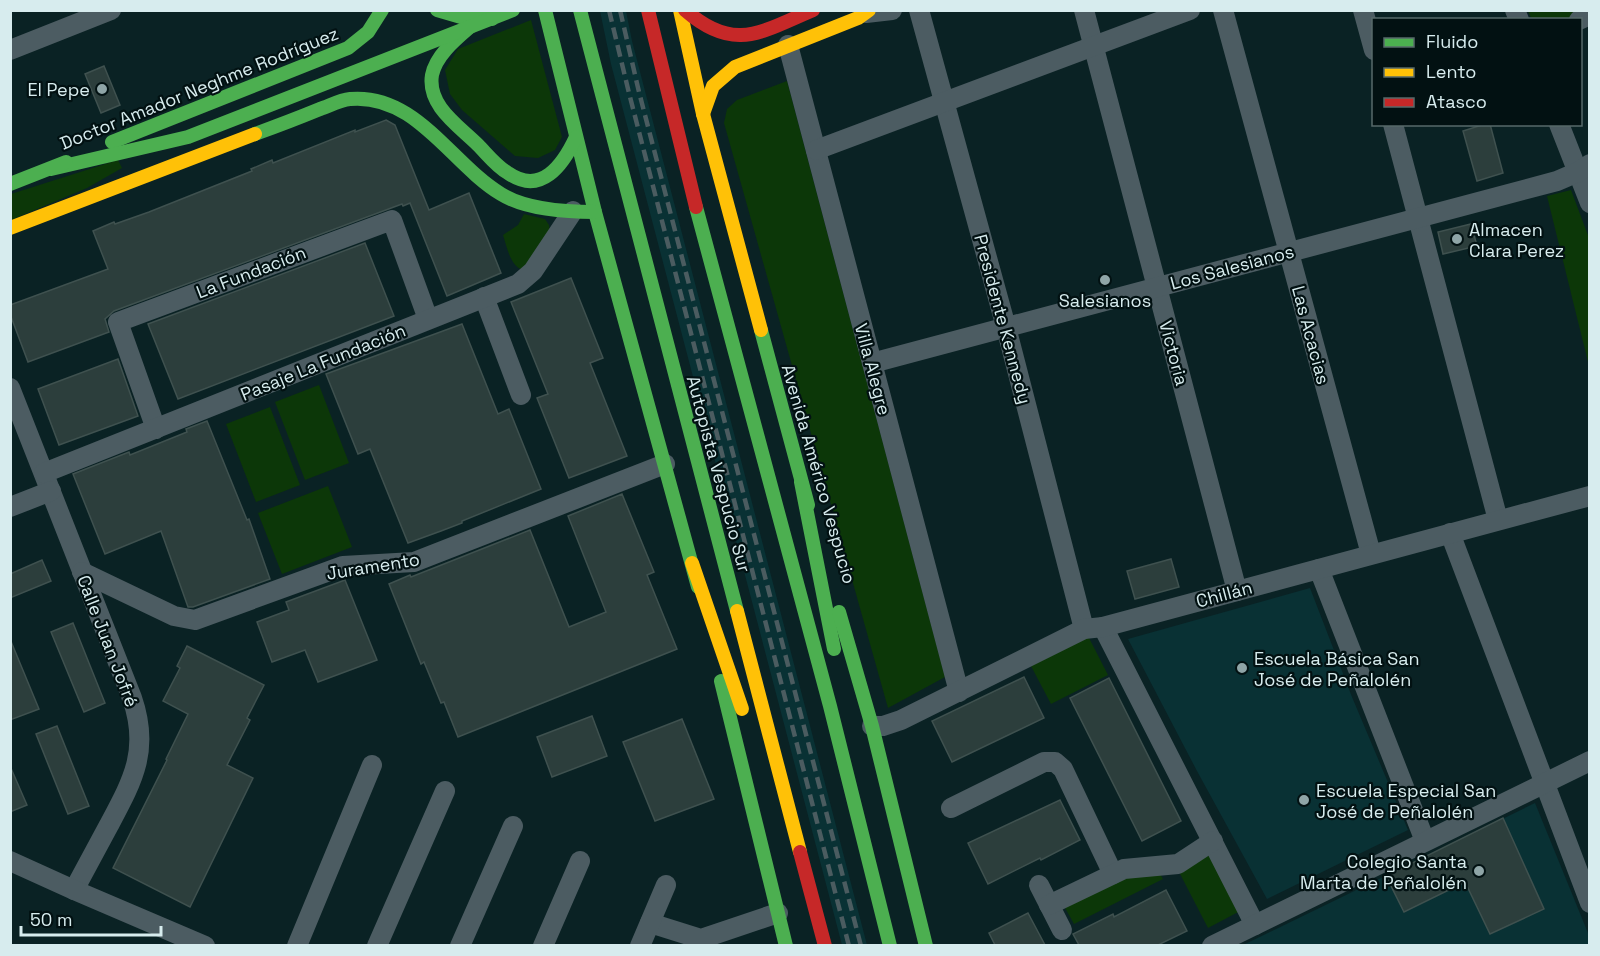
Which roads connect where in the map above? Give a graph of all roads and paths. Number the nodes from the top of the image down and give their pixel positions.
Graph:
1 (111, 10) edge
2 (382, 10) edge
3 (437, 10) edge
4 (513, 10) edge
5 (545, 10) edge
6 (648, 10) edge
7 (680, 10) edge
8 (685, 10) edge
9 (813, 10) edge
10 (892, 10) edge
11 (919, 10) edge
12 (1084, 10) edge
13 (1190, 10) edge
14 (1223, 10) edge
15 (1363, 10) edge
16 (867, 12) edge
17 (580, 13) edge
18 (492, 19) junction
19 (471, 26) junction
20 (1372, 43) edge
21 (788, 45) junction
22 (1093, 47) junction
23 (10, 50) edge
24 (945, 102) junction
25 (703, 114) junction
26 (1394, 126) edge
27 (1560, 126) edge
28 (188, 137) junction
29 (576, 137) junction
30 (816, 150) junction
31 (1584, 168) edge
32 (51, 169) junction
33 (10, 184) edge
34 (1590, 203) edge
35 (67, 206) junction
36 (573, 211) junction
37 (595, 212) junction
38 (1418, 218) junction
39 (10, 228) edge
40 (1289, 252) junction
41 (1156, 287) junction
42 (484, 297) junction
43 (428, 319) junction
44 (1006, 327) junction
45 (872, 363) junction
46 (10, 388) edge
47 (522, 395) dead end
48 (156, 429) junction
49 (665, 464) junction
50 (44, 473) junction
51 (801, 482) junction
52 (51, 491) junction
53 (1590, 496) edge
54 (10, 507) edge
55 (1498, 520) junction
56 (1450, 533) junction
57 (1371, 554) junction
58 (692, 563) junction
59 (1319, 568) junction
60 (82, 572) junction
61 (1237, 591) junction
62 (1093, 628) junction
63 (837, 665) dead end
64 (959, 692) junction
65 (845, 711) dead end
66 (746, 721) dead end
67 (872, 726) junction
68 (1590, 761) edge
69 (372, 765) dead end
70 (766, 777) dead end
71 (1545, 783) junction
72 (445, 791) dead end
73 (951, 808) dead end
74 (513, 826) dead end
75 (1213, 841) junction
76 (1425, 841) junction
77 (10, 861) edge
78 (580, 861) dead end
79 (1113, 874) junction
80 (666, 885) dead end
81 (1039, 885) dead end
82 (74, 890) junction
83 (879, 899) junction
84 (1590, 903) edge
85 (1050, 905) junction
86 (778, 913) junction
87 (650, 923) junction
88 (1255, 925) junction
89 (1062, 930) dead end
90 (205, 945) edge
91 (297, 945) edge
92 (377, 945) edge
93 (460, 945) edge
94 (543, 945) edge
95 (640, 945) edge
96 (786, 945) edge
97 (825, 945) edge
98 (890, 945) edge
99 (926, 945) edge
100 (1212, 945) edge

1 - 23 street
2 - 32 main road, Doctor Amador Neghme Rodríguez
3 - 18 main road
4 - 18 main road, Doctor Amador Neghme Rodríguez
5 - 29 main road
6 - 83 main road
7 - 25 main road, Avenida Américo Vespucio
8 - 9 main road
10 - 16 street
11 - 24 street, Presidente Kennedy
12 - 22 street, Victoria
13 - 22 street
14 - 40 street, Las Acacias
15 - 20 street
16 - 21 main road
17 - 97 main road, Autopista Vespucio Sur
18 - 19 main road, Doctor Amador Neghme Rodríguez
19 - 28 main road, Doctor Amador Neghme Rodríguez
19 - 29 main road
21 - 25 main road
21 - 30 street, Villa Alegre
22 - 24 street
22 - 41 street, Victoria
24 - 30 street
24 - 44 street, Presidente Kennedy
25 - 51 main road, Avenida Américo Vespucio
26 - 38 street
27 - 31 street
28 - 32 main road, Doctor Amador Neghme Rodríguez
28 - 35 main road, Doctor Amador Neghme Rodríguez
29 - 37 main road
30 - 45 street, Villa Alegre
31 - 34 street
31 - 38 street, Los Salesianos
32 - 33 main road, Doctor Amador Neghme Rodríguez
35 - 36 main road, Doctor Amador Neghme Rodríguez
35 - 39 main road, Doctor Amador Neghme Rodríguez
36 - 37 main road, Doctor Amador Neghme Rodríguez
36 - 42 street, Pasaje La Fundación
37 - 49 main road
38 - 40 street, Los Salesianos
38 - 55 street
40 - 41 street, Los Salesianos
40 - 57 street, Las Acacias
41 - 44 street, Los Salesianos
41 - 61 street, Victoria
42 - 43 street, Pasaje La Fundación
42 - 47 street
43 - 48 street, Pasaje La Fundación
43 - 48 street, La Fundación
44 - 45 street, Los Salesianos
44 - 62 street, Presidente Kennedy
45 - 64 street, Villa Alegre
46 - 50 street, Calle Juan Jofré
48 - 50 street, Pasaje La Fundación
49 - 58 main road
49 - 60 street, Juramento
50 - 52 street, Calle Juan Jofré
51 - 63 main road
51 - 67 main road, Avenida Américo Vespucio
52 - 54 street
52 - 60 street, Calle Juan Jofré
53 - 55 street, Chillán
55 - 56 street, Chillán
56 - 57 street, Chillán
56 - 71 street
57 - 59 street, Chillán
58 - 66 main road
58 - 86 main road
59 - 61 street, Chillán
59 - 76 street
60 - 82 street, Calle Juan Jofré
61 - 62 street, Chillán
62 - 64 street, Chillán
62 - 75 street, Presidente Kennedy
64 - 67 street, Chillán
65 - 83 main road
67 - 99 main road, Avenida Américo Vespucio
68 - 71 street
69 - 91 street
70 - 97 main road
71 - 76 street
71 - 84 street
72 - 92 street
73 - 79 street
74 - 93 street
75 - 79 street
75 - 88 street, Presidente Kennedy
76 - 88 street
77 - 82 street
78 - 94 street
79 - 85 street
80 - 87 street
81 - 85 street
82 - 90 street
83 - 98 main road
85 - 89 street
86 - 87 street
86 - 96 main road
87 - 95 street
88 - 100 street

